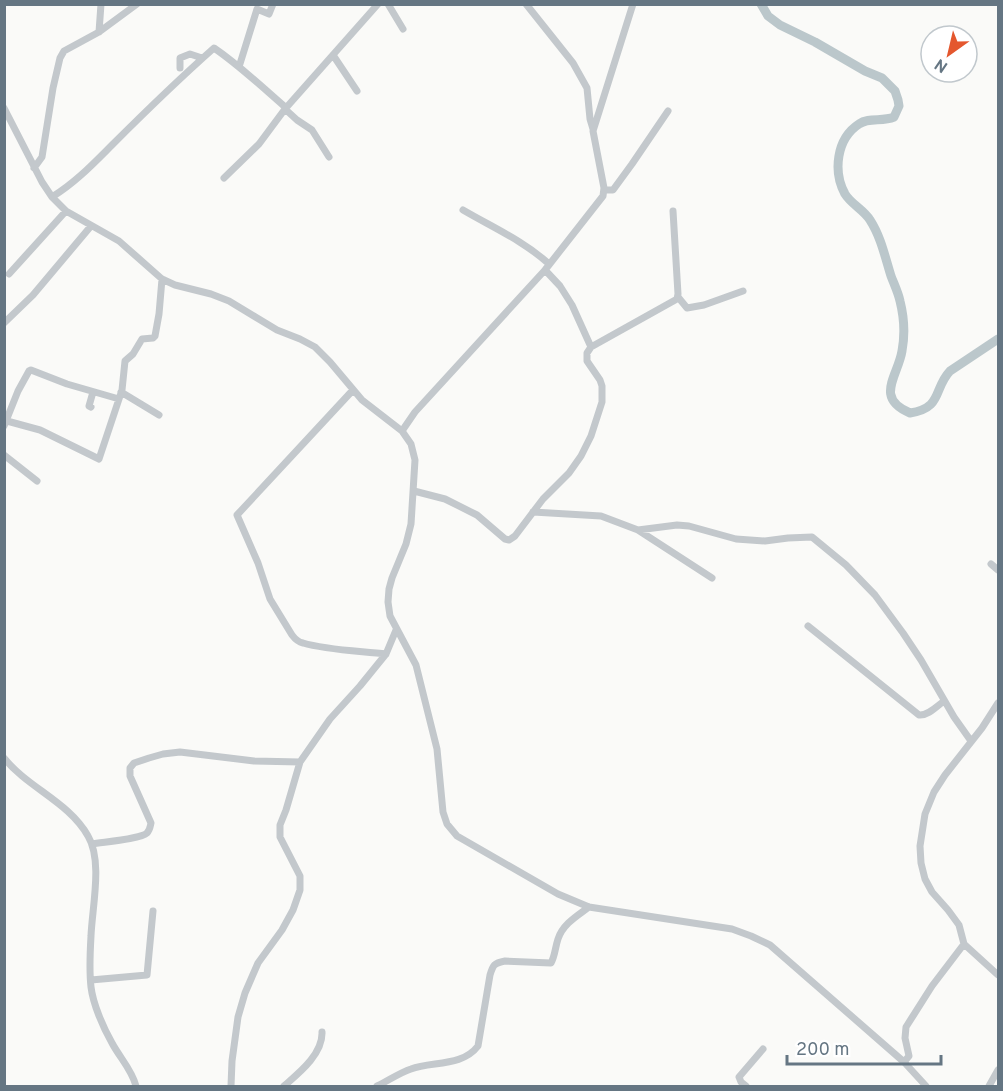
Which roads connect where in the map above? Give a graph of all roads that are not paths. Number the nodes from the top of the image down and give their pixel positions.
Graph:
1 (101, 4) edge
2 (137, 4) edge
3 (273, 4) edge
4 (378, 4) edge
5 (388, 4) edge
6 (526, 4) edge
7 (633, 4) edge
8 (404, 29) dead end
9 (99, 32) junction
10 (333, 55) junction
11 (202, 58) junction
12 (238, 67) junction
13 (180, 68) dead end
14 (357, 91) dead end
15 (4, 108) edge
16 (285, 109) junction
17 (669, 111) dead end
18 (593, 131) junction
19 (329, 157) dead end
20 (34, 168) junction
21 (224, 178) dead end
22 (604, 190) junction
23 (52, 197) junction
24 (463, 210) dead end
25 (66, 211) junction
26 (673, 211) dead end
27 (91, 226) junction
28 (547, 267) junction
29 (9, 274) dead end
30 (162, 279) junction
31 (743, 291) dead end
32 (678, 297) junction
33 (4, 323) edge
34 (591, 347) junction
35 (353, 390) junction
36 (93, 392) junction
37 (120, 396) junction
38 (91, 407) dead end
39 (159, 415) dead end
40 (6, 424) edge
41 (402, 431) junction
42 (4, 455) edge
43 (37, 481) dead end
44 (414, 491) junction
45 (533, 512) junction
46 (638, 530) junction
47 (991, 564) dead end
48 (999, 570) edge
49 (712, 578) dead end
50 (808, 626) dead end
51 (396, 630) junction
52 (386, 654) junction
53 (944, 701) junction
54 (999, 703) edge
55 (971, 741) junction
56 (4, 758) edge
57 (300, 762) junction
58 (92, 844) junction
59 (589, 907) junction
60 (153, 911) dead end
61 (964, 944) junction
62 (999, 975) edge
63 (91, 980) junction
64 (322, 1032) dead end
65 (763, 1049) dead end
66 (904, 1062) junction
67 (999, 1070) edge
68 (136, 1086) edge
69 (231, 1086) edge
70 (284, 1086) edge
71 (377, 1086) edge
72 (746, 1086) edge
73 (926, 1086) edge
74 (989, 1086) edge

1 - 9 street
2 - 9 street
3 - 12 street
4 - 10 street
5 - 8 street
6 - 18 street
7 - 18 street
9 - 20 street
10 - 14 street
10 - 16 street
11 - 12 street
11 - 13 street
11 - 23 street
12 - 16 street
15 - 20 street
16 - 19 street
16 - 21 street
17 - 22 street
18 - 22 street
20 - 23 street
22 - 28 street
23 - 25 street
24 - 28 street
25 - 27 street
25 - 29 street
26 - 32 street
27 - 30 street
27 - 33 street
28 - 34 street
28 - 41 street
30 - 35 street
30 - 37 street
31 - 32 street
32 - 34 street
34 - 45 street
35 - 41 street
35 - 52 street
36 - 37 street
36 - 38 street
36 - 40 street
37 - 39 street
37 - 40 street
41 - 44 street
42 - 43 street
44 - 45 street
44 - 51 street
45 - 46 street
46 - 49 street
46 - 53 street
47 - 48 street
50 - 53 street
51 - 52 street
51 - 59 street
52 - 57 street
53 - 55 street
54 - 55 street
55 - 61 street
56 - 58 street
57 - 58 street
57 - 69 street
58 - 63 street
59 - 66 street
59 - 71 street
60 - 63 street
61 - 62 street
61 - 66 street
63 - 68 street
64 - 70 street
65 - 72 street
66 - 73 street
67 - 74 street

